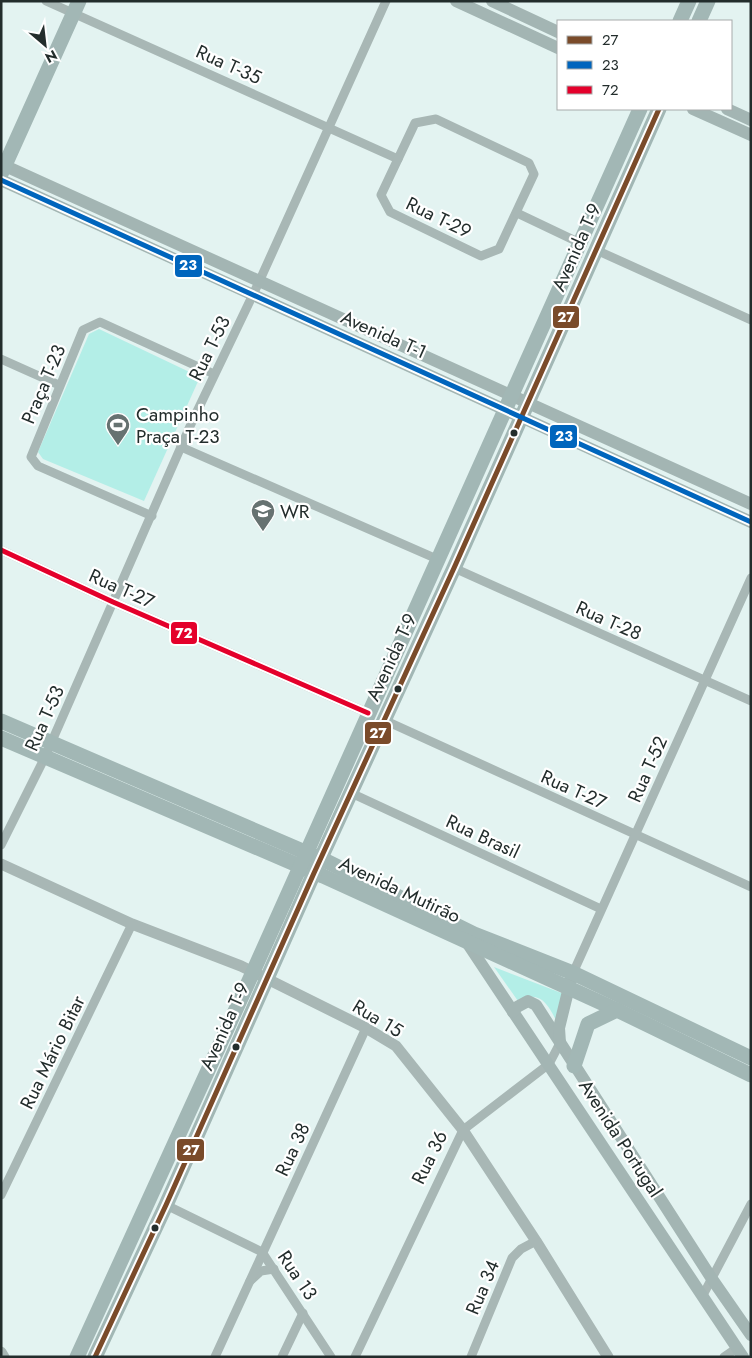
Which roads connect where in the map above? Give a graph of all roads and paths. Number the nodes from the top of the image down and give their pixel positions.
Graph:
1 (46, 1) edge
2 (386, 1) edge
3 (456, 1) edge
4 (492, 1) edge
5 (689, 1) edge
6 (708, 1) edge
7 (76, 7) edge
8 (680, 20) edge
9 (699, 20) edge
10 (557, 32) edge
11 (557, 48) edge
12 (640, 110) edge
13 (659, 110) edge
14 (696, 110) edge
15 (729, 110) edge
16 (751, 120) edge
17 (330, 126) junction
18 (751, 135) edge
19 (398, 159) junction
20 (2, 171) edge
21 (517, 213) junction
22 (580, 243) junction
23 (596, 250) junction
24 (259, 282) junction
25 (253, 295) junction
26 (751, 320) edge
27 (1, 359) edge
28 (214, 374) junction
29 (59, 385) junction
30 (511, 395) junction
31 (528, 403) junction
32 (505, 409) junction
33 (522, 417) junction
34 (181, 446) junction
35 (751, 504) edge
36 (152, 516) junction
37 (751, 522) edge
38 (1, 550) edge
39 (437, 559) junction
40 (454, 568) junction
41 (751, 578) edge
42 (113, 602) junction
43 (704, 680) junction
44 (751, 702) edge
45 (368, 714) junction
46 (384, 720) junction
47 (1, 721) edge
48 (1, 738) edge
49 (51, 743) junction
50 (45, 757) junction
51 (351, 793) junction
52 (635, 834) junction
53 (1, 845) edge
54 (306, 852) junction
55 (320, 859) junction
56 (1, 864) edge
57 (298, 866) junction
58 (314, 873) junction
59 (751, 887) edge
60 (601, 909) junction
61 (132, 924) junction
62 (466, 941) junction
63 (253, 972) junction
64 (268, 979) junction
65 (570, 980) junction
66 (617, 1010) junction
67 (513, 1012) junction
68 (366, 1028) junction
69 (560, 1043) junction
70 (751, 1058) edge
71 (549, 1064) junction
72 (574, 1066) junction
73 (751, 1075) edge
74 (463, 1130) junction
75 (1, 1195) edge
76 (751, 1204) edge
77 (166, 1205) junction
78 (536, 1241) junction
79 (262, 1252) junction
80 (274, 1269) junction
81 (712, 1279) junction
82 (248, 1283) junction
83 (702, 1297) junction
84 (303, 1313) junction
85 (751, 1335) edge
86 (1, 1352) edge
87 (740, 1352) edge
88 (4, 1357) edge
89 (76, 1357) edge
90 (95, 1357) edge
91 (215, 1357) edge
92 (282, 1357) edge
93 (331, 1357) edge
94 (355, 1357) edge
95 (471, 1357) edge
96 (608, 1357) edge
97 (724, 1357) edge

1 - 7 street, Rua T-35
2 - 17 street, Rua T-53
3 - 11 main road
4 - 10 main road
5 - 8 main road
6 - 9 main road
7 - 17 street, Rua T-35
7 - 20 main road
12 - 22 main road, Avenida T-9
13 - 23 main road, Avenida T-9
14 - 18 main road
15 - 16 main road
17 - 19 street, Rua T-35
17 - 24 street, Rua T-53
19 - 21 street, Rua T-29
19 - 21 street, Rua T-29
20 - 24 main road, Avenida T-1
20 - 25 main road, Avenida T-1
21 - 22 street
22 - 30 main road, Avenida T-9
23 - 26 street
23 - 31 main road, Avenida T-9
24 - 25 street, Rua T-53
24 - 30 main road, Avenida T-1
25 - 28 street, Rua T-53
25 - 32 main road, Avenida T-1
27 - 29 street
28 - 29 street, Praça T-23
28 - 34 street, Rua T-53
29 - 36 street, Praça T-23
30 - 31 main road, Avenida T-1
30 - 32 main road, Avenida T-9
31 - 33 main road, Avenida T-9
31 - 35 main road, Avenida T-1
32 - 33 main road, Avenida T-1
32 - 39 main road, Avenida T-9
33 - 37 main road, Avenida T-1
33 - 40 main road, Avenida T-9
34 - 36 street, Rua T-53
34 - 39 street
36 - 42 street, Rua T-53
38 - 42 street, Rua T-27
39 - 45 main road, Avenida T-9
40 - 43 street, Rua T-28
40 - 46 main road, Avenida T-9
41 - 43 street, Rua T-52
42 - 45 street, Rua T-27
42 - 49 street, Rua T-53
43 - 44 street, Rua T-28
43 - 52 street, Rua T-52
45 - 54 main road, Avenida T-9
46 - 51 main road, Avenida T-9
46 - 52 street, Rua T-27
47 - 49 main road, Avenida Mutirão
48 - 50 main road, Avenida Mutirão
49 - 50 street, Rua T-53
49 - 54 main road, Avenida Mutirão
50 - 53 street, Rua T-53
50 - 57 main road, Avenida Mutirão
51 - 55 main road, Avenida T-9
51 - 60 street, Rua Brasil
52 - 59 street, Rua T-27
52 - 60 street, Rua T-52
54 - 55 main road, Avenida Mutirão
54 - 57 main road, Avenida T-9
55 - 58 main road, Avenida T-9
55 - 65 main road, Avenida Mutirão
56 - 61 street, Rua 15
57 - 58 main road, Avenida Mutirão
57 - 63 main road, Avenida T-9
58 - 62 main road, Avenida Mutirão
58 - 64 main road, Avenida T-9
60 - 65 street, Rua T-52
61 - 63 street, Rua 15
61 - 75 street, Rua Mário Bitar
62 - 65 main road, Avenida Mutirão
62 - 67 main road, Avenida Portugal
63 - 64 street, Rua 15
63 - 89 main road, Avenida T-9
64 - 68 street, Rua 15
64 - 77 main road, Avenida T-9
65 - 66 main road, Avenida Mutirão
65 - 69 main road, Rua 36
65 - 70 main road, Avenida Mutirão
66 - 72 main road
66 - 73 main road, Avenida Mutirão
67 - 69 main road, Avenida Portugal
67 - 71 main road, Avenida Portugal
68 - 74 street, Rua 15
68 - 79 street, Rua 38
69 - 71 street, Rua 36
69 - 72 main road, Avenida Portugal
71 - 74 street, Rua 36
71 - 83 main road, Avenida Portugal
72 - 81 main road, Avenida Portugal
74 - 78 street, Rua 15
74 - 94 street, Rua 36
76 - 81 street
77 - 79 street, Rua 13
77 - 90 main road, Avenida T-9
78 - 95 street, Rua 34
78 - 96 street, Rua 15
79 - 80 street, Rua 13
79 - 82 street, Rua 38
80 - 82 street
80 - 84 street, Rua 13
81 - 83 street
81 - 85 main road, Avenida Portugal
82 - 91 street, Rua 38
83 - 87 main road, Avenida Portugal
84 - 92 street
84 - 93 street, Rua 13
86 - 88 street
87 - 97 street

